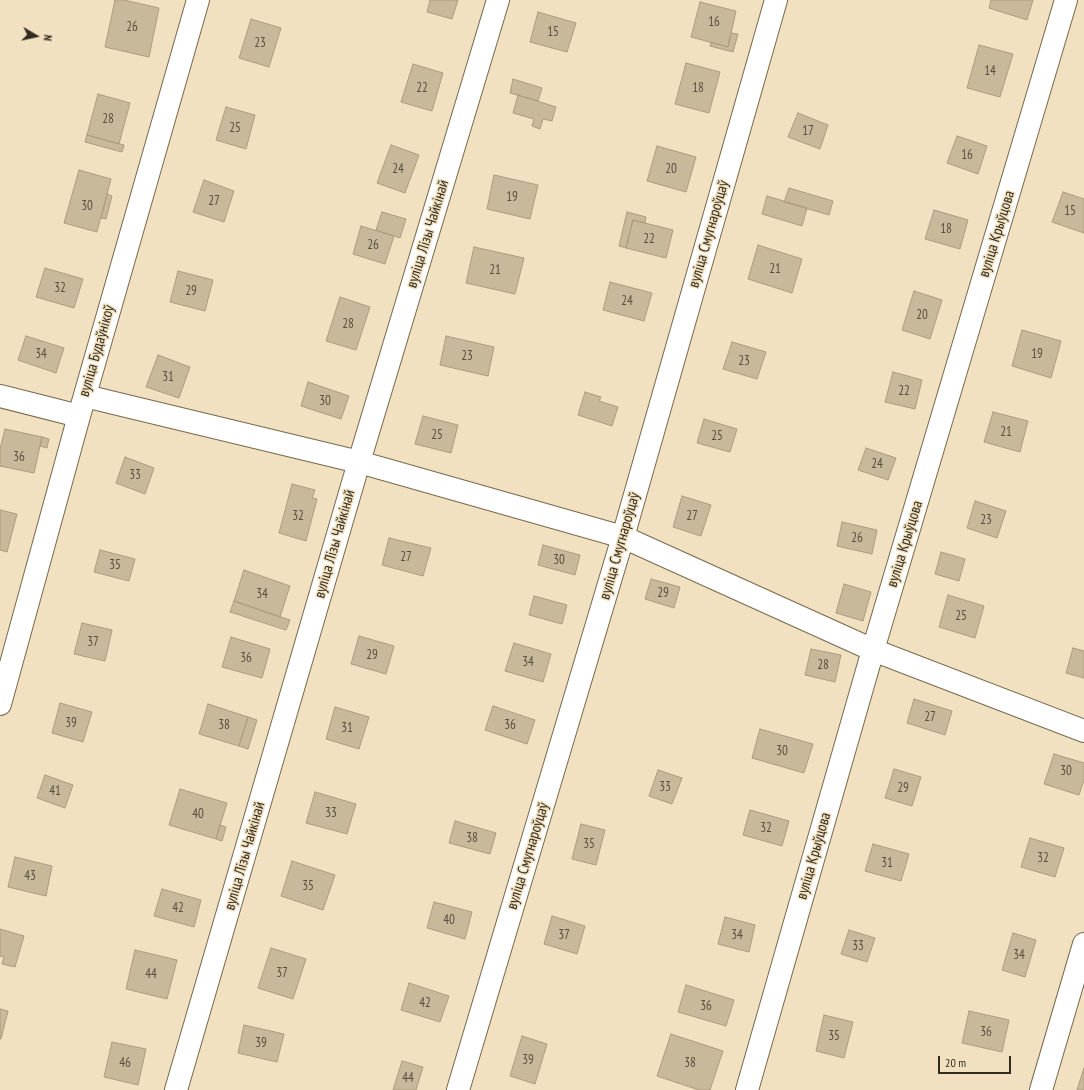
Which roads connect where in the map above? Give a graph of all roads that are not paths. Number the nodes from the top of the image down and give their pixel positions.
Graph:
1 (198, 0) edge
2 (498, 0) edge
3 (776, 0) edge
4 (1066, 0) edge
5 (0, 396) edge
6 (82, 406) junction
7 (359, 462) junction
8 (623, 537) junction
9 (873, 650) junction
10 (0, 704) edge
11 (1084, 731) edge
12 (1084, 944) edge
13 (176, 1090) edge
14 (458, 1090) edge
15 (747, 1090) edge
16 (1040, 1090) edge

1 - 6 street, вуліца Будаўнікоў
2 - 7 street, вуліца Лізы Чайкінай
3 - 8 street, вуліца Смугнароўцаў
4 - 9 street, вуліца Крыўцова
5 - 6 street
6 - 7 street
6 - 10 street, вуліца Будаўнікоў
7 - 8 street
7 - 13 street, вуліца Лізы Чайкінай
8 - 9 street
8 - 14 street, вуліца Смугнароўцаў
9 - 11 street
9 - 15 street, вуліца Крыўцова
12 - 16 street

